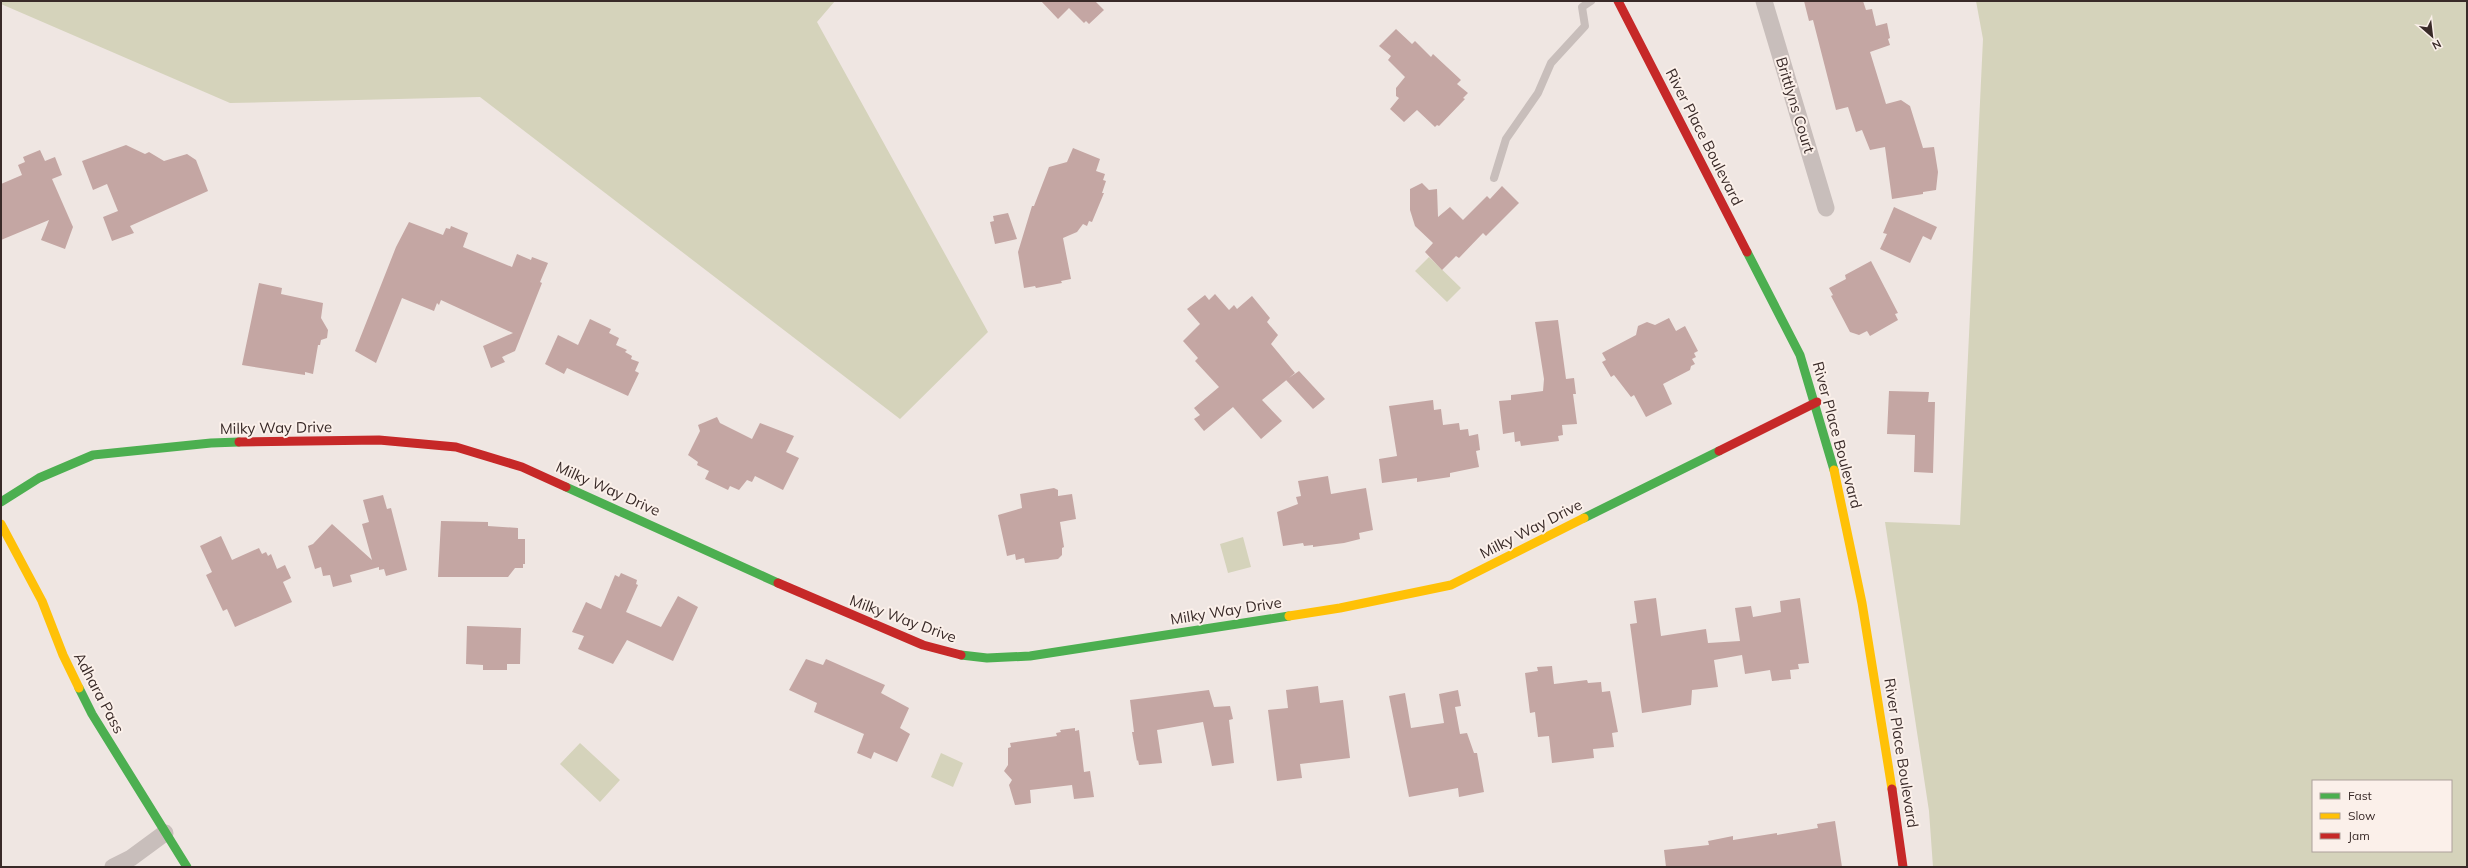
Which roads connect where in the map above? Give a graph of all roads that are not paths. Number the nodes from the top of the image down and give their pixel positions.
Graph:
1 (1591, 1) edge
2 (1618, 1) edge
3 (1764, 1) edge
4 (1494, 178) dead end
5 (1826, 208) dead end
6 (1816, 402) junction
7 (1, 502) edge
8 (1, 524) edge
9 (165, 833) junction
10 (113, 867) edge
11 (187, 867) edge
12 (1903, 867) edge

1 - 4 lane
2 - 6 street, River Place Boulevard
3 - 5 street, Brittlyns Court
6 - 7 street, Milky Way Drive
6 - 12 street, River Place Boulevard
8 - 9 street, Adhara Pass
9 - 10 street
9 - 11 street, Adhara Pass

